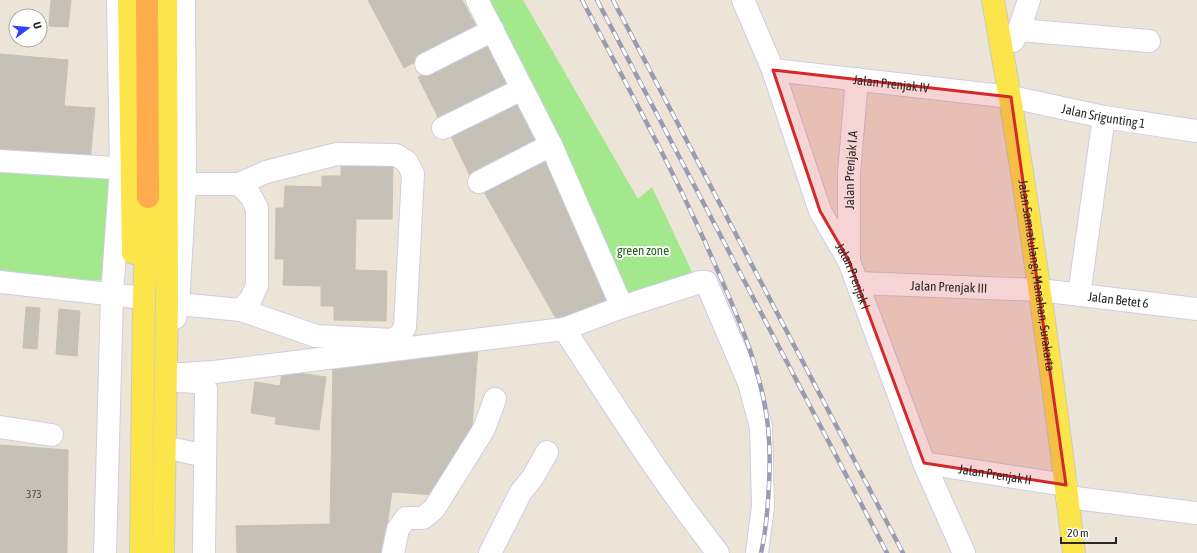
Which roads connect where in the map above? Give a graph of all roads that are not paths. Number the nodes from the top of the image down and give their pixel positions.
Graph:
1 (118, 0) edge
2 (129, 0) edge
3 (147, 0) edge
4 (166, 0) edge
5 (184, 0) edge
6 (477, 0) edge
7 (743, 0) edge
8 (993, 0) edge
9 (1029, 0) edge
10 (493, 30) junction
11 (1019, 30) junction
12 (1149, 41) dead end
13 (1003, 58) junction
14 (426, 64) dead end
15 (773, 70) junction
16 (857, 79) junction
17 (522, 89) junction
18 (1011, 97) junction
19 (1104, 117) junction
20 (443, 128) dead end
21 (1197, 131) edge
22 (551, 145) junction
23 (0, 161) edge
24 (126, 169) junction
25 (479, 182) dead end
26 (184, 184) junction
27 (239, 184) junction
28 (157, 197) junction
29 (849, 261) junction
30 (0, 282) edge
31 (858, 283) junction
32 (1040, 290) junction
33 (112, 294) junction
34 (1079, 295) junction
35 (144, 298) junction
36 (178, 304) junction
37 (622, 307) junction
38 (1197, 309) edge
39 (241, 310) junction
40 (564, 329) junction
41 (166, 376) junction
42 (495, 399) dead end
43 (0, 427) edge
44 (52, 435) dead end
45 (165, 447) junction
46 (546, 452) dead end
47 (205, 456) junction
48 (924, 463) junction
49 (1067, 491) junction
50 (1197, 513) edge
51 (105, 553) edge
52 (141, 553) edge
53 (163, 553) edge
54 (204, 553) edge
55 (393, 553) edge
56 (490, 553) edge
57 (718, 553) edge
58 (757, 553) edge
59 (964, 553) edge
60 (1074, 553) edge

1 - 24 street
2 - 24 main road
3 - 28 highway
4 - 28 main road
5 - 26 street
6 - 10 street
7 - 15 street, Jalan Prenjak I
8 - 13 main road, Jalan Samratulangi, Manahan, Surakarta
9 - 11 street
10 - 14 street
10 - 17 street
11 - 12 street
11 - 13 street
13 - 18 main road, Jalan Samratulangi, Manahan, Surakarta
15 - 16 street, Jalan Prenjak IV
15 - 29 street, Jalan Prenjak I
16 - 18 street, Jalan Prenjak IV
16 - 29 street, Jalan Prenjak I.A
17 - 20 street
17 - 22 street
18 - 19 street, Jalan Srigunting 1
18 - 32 main road, Jalan Samratulangi, Manahan, Surakarta
19 - 21 street, Jalan Srigunting 1
19 - 34 street
22 - 25 street
22 - 37 street
23 - 24 street
24 - 33 street
24 - 35 main road
26 - 27 street
26 - 36 street
27 - 39 street
27 - 39 street
28 - 35 main road
28 - 41 main road
29 - 31 street, Jalan Prenjak I
30 - 33 street
31 - 32 street, Jalan Prenjak III
31 - 48 street, Jalan Prenjak I
32 - 34 street, Jalan Betet 6
32 - 49 main road, Jalan Samratulangi, Manahan, Surakarta
33 - 35 street
33 - 51 street
34 - 38 street, Jalan Betet 6
35 - 52 main road
36 - 39 street
36 - 41 street
37 - 40 street
37 - 58 street
40 - 41 street
40 - 57 street
41 - 45 main road
41 - 47 street
42 - 55 street
43 - 44 street
45 - 47 street
45 - 53 main road
46 - 56 street
47 - 54 street
48 - 49 street, Jalan Prenjak II
48 - 59 street, Jalan Prenjak I
49 - 50 street, Jalan Prenjak II
49 - 60 main road, Jalan Samratulangi, Manahan, Surakarta

